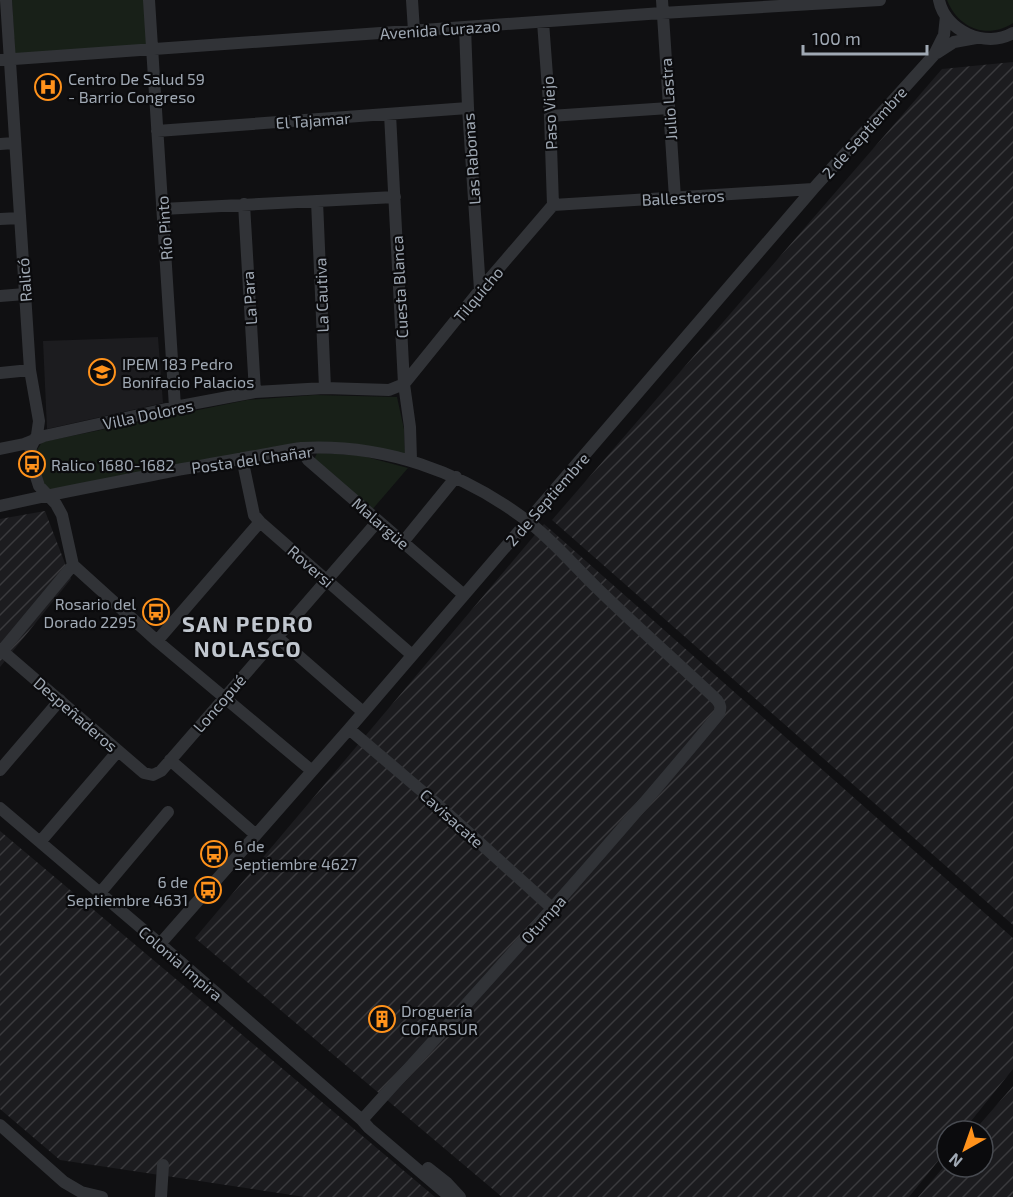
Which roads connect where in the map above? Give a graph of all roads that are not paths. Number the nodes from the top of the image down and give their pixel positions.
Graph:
1 (6, 0) edge
2 (149, 0) edge
3 (412, 0) edge
4 (662, 0) edge
5 (880, 0) edge
6 (940, 5) edge
7 (663, 13) junction
8 (543, 22) junction
9 (465, 27) junction
10 (414, 31) junction
11 (1012, 35) edge
12 (980, 38) junction
13 (152, 49) junction
14 (934, 55) junction
15 (4, 59) edge
16 (468, 108) junction
17 (669, 108) junction
18 (390, 114) junction
19 (550, 116) junction
20 (157, 132) junction
21 (14, 143) junction
22 (0, 144) edge
23 (813, 189) junction
24 (395, 197) junction
25 (675, 198) junction
26 (317, 201) junction
27 (244, 204) junction
28 (553, 205) junction
29 (162, 209) junction
30 (20, 218) junction
31 (0, 219) edge
32 (480, 290) junction
33 (25, 294) junction
34 (0, 296) edge
35 (30, 370) junction
36 (0, 372) edge
37 (404, 384) junction
38 (325, 388) junction
39 (255, 392) junction
40 (175, 407) junction
41 (35, 440) junction
42 (301, 448) junction
43 (0, 449) edge
44 (242, 458) junction
45 (411, 460) junction
46 (456, 477) junction
47 (47, 495) junction
48 (0, 506) edge
49 (378, 521) junction
50 (528, 521) junction
51 (260, 522) junction
52 (403, 542) junction
53 (73, 565) junction
54 (326, 580) junction
55 (464, 595) junction
56 (277, 637) junction
57 (157, 642) junction
58 (1, 651) edge
59 (412, 655) junction
60 (224, 698) junction
61 (60, 700) junction
62 (363, 712) junction
63 (719, 714) joint
64 (349, 729) junction
65 (118, 751) junction
66 (170, 760) junction
67 (0, 770) edge
68 (312, 771) junction
69 (153, 775) joint
70 (0, 808) edge
71 (168, 812) dead end
72 (256, 836) junction
73 (40, 842) junction
74 (100, 892) junction
75 (553, 909) junction
76 (160, 944) junction
77 (362, 1120) junction
78 (0, 1125) edge
79 (163, 1165) dead end
80 (102, 1197) edge
81 (161, 1197) edge
82 (450, 1197) edge
83 (460, 1197) edge

1 - 15 street, Ralicó
2 - 13 street, Río Pinto
3 - 10 street
4 - 7 street, Julio Lastra
5 - 7 street, Avenida Curazao
6 - 12 street
6 - 14 street, 2 de Septiembre
7 - 8 street, Avenida Curazao
7 - 17 street, Julio Lastra
8 - 9 street, Avenida Curazao
8 - 19 street, Paso Viejo
9 - 10 street, Avenida Curazao
9 - 16 street, Las Rabonas
10 - 13 street, Avenida Curazao
11 - 12 street, 2 de Septiembre
12 - 14 street, 2 de Septiembre
13 - 15 street, Avenida Curazao
13 - 20 street, Río Pinto
14 - 23 street, 2 de Septiembre
15 - 21 street, Ralicó
16 - 18 street, El Tajamar
16 - 32 street, Las Rabonas
17 - 19 street
17 - 25 street, Julio Lastra
18 - 20 street, El Tajamar
18 - 24 street, Cuesta Blanca
19 - 28 street, Paso Viejo
20 - 29 street, Río Pinto
21 - 22 street
21 - 30 street, Ralicó
23 - 25 street, Ballesteros
23 - 50 street, 2 de Septiembre
24 - 26 street
24 - 37 street, Cuesta Blanca
25 - 28 street, Ballesteros
26 - 27 street
26 - 38 street, La Cautiva
27 - 29 street
27 - 39 street, La Para
28 - 32 street, Tilquicho
29 - 40 street, Río Pinto
30 - 31 street
30 - 33 street, Ralicó
32 - 37 street, Tilquicho
33 - 34 street
33 - 35 street, Ralicó
35 - 36 street
35 - 41 street, Ralicó
37 - 38 street, Villa Dolores
37 - 45 street, Cuesta Blanca
38 - 39 street, Villa Dolores
39 - 40 street, Villa Dolores
40 - 41 street, Villa Dolores
41 - 43 street, Villa Dolores
41 - 47 street, Ralicó
42 - 44 street, Posta del Chañar
42 - 45 street, Posta del Chañar
42 - 49 street, Malargüe
44 - 47 street, Posta del Chañar
44 - 51 street, Roversi
45 - 46 street, Posta del Chañar
46 - 50 street, Posta del Chañar
46 - 52 street
47 - 48 street, Posta del Chañar
47 - 53 street, Ralicó
49 - 52 street, Malargüe
49 - 54 street, Loncopué
50 - 55 street, 2 de Septiembre
50 - 63 street, Posta del Chañar
51 - 54 street, Roversi
51 - 57 street
52 - 55 street, Malargüe
53 - 57 street
53 - 58 street
54 - 56 street, Loncopué
54 - 59 street, Roversi
55 - 59 street, 2 de Septiembre
56 - 60 street, Loncopué
56 - 62 street
57 - 60 street
58 - 61 street, Despeñaderos
59 - 62 street, 2 de Septiembre
60 - 66 street, Loncopué
60 - 68 street
61 - 65 street, Despeñaderos
61 - 67 street
62 - 64 street, 2 de Septiembre
63 - 75 street, Otumpa
64 - 68 street, 2 de Septiembre
64 - 75 street, Cavisacate
65 - 69 street, Despeñaderos
65 - 73 street
66 - 69 street, Loncopué
66 - 72 street
68 - 72 street, 2 de Septiembre
70 - 73 street, Colonia Impira
71 - 74 street
72 - 76 street, 2 de Septiembre
73 - 74 street, Colonia Impira
74 - 76 street, Colonia Impira
75 - 77 street, Otumpa
76 - 77 street, Colonia Impira
77 - 82 street, Colonia Impira
77 - 83 street, Colonia Impira
78 - 80 street
79 - 81 street

